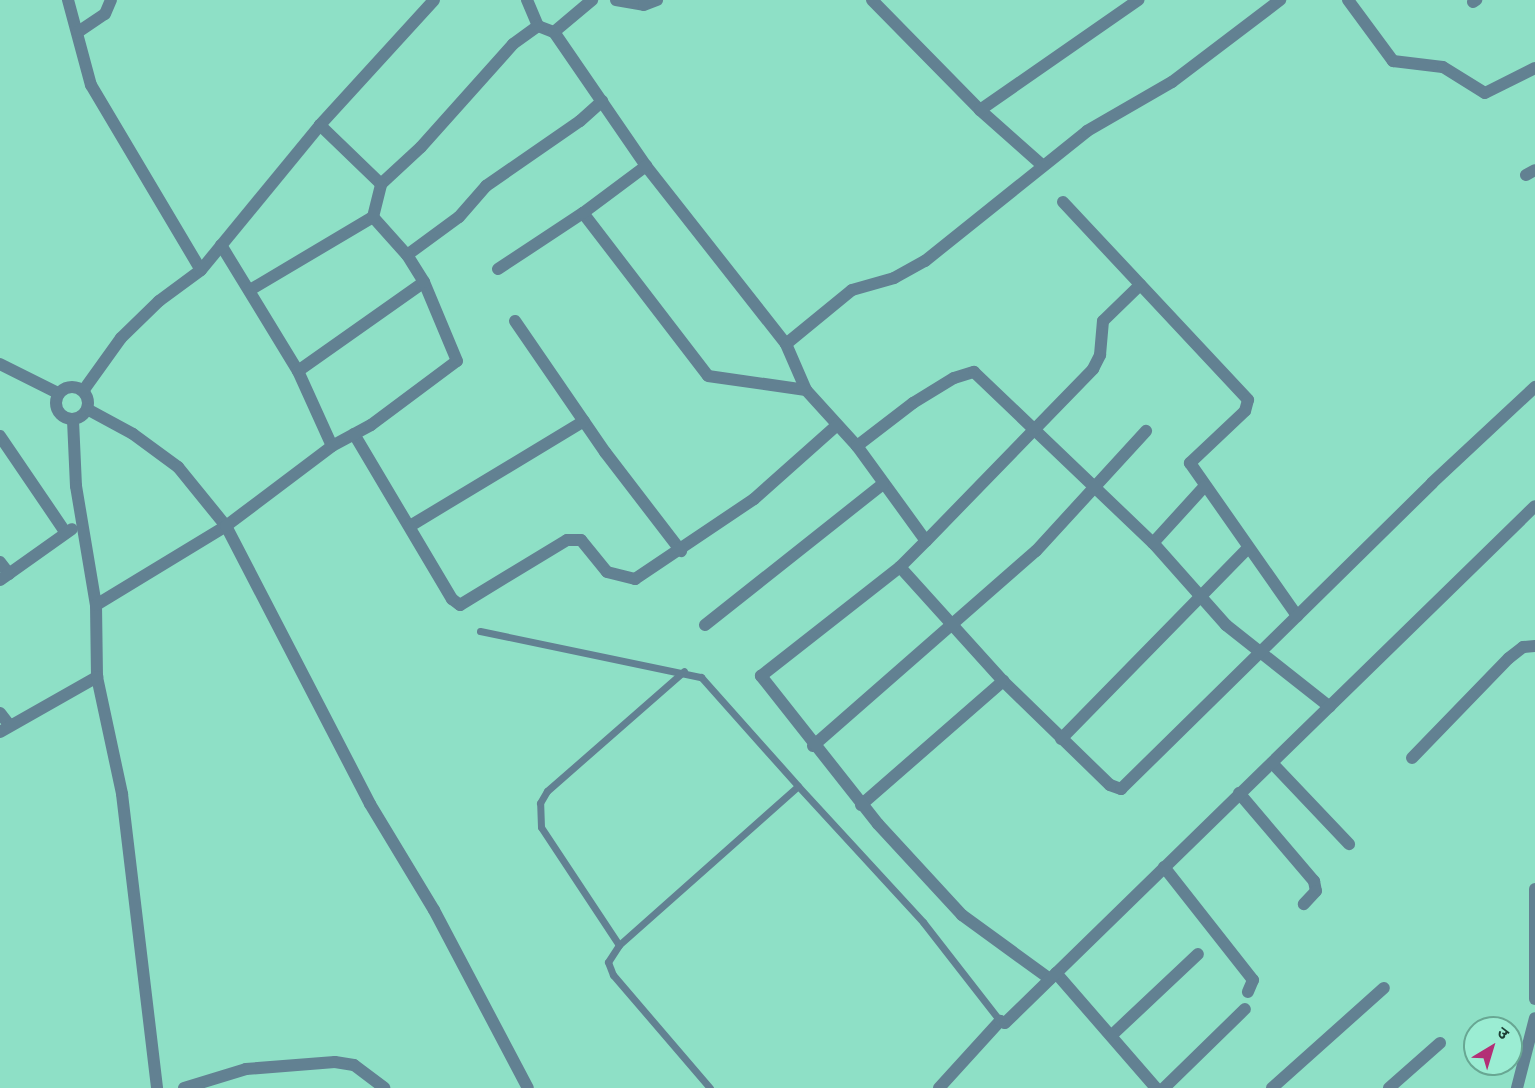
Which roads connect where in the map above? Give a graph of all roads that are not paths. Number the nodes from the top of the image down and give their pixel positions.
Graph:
1 (68, 0) edge
2 (111, 0) edge
3 (434, 0) edge
4 (527, 0) edge
5 (592, 0) edge
6 (616, 0) edge
7 (657, 0) edge
8 (872, 0) edge
9 (1138, 0) edge
10 (1280, 0) edge
11 (1348, 0) edge
12 (537, 26) junction
13 (78, 32) junction
14 (554, 32) junction
15 (1535, 68) edge
16 (602, 101) junction
17 (980, 110) junction
18 (320, 125) junction
19 (646, 166) junction
20 (1043, 166) junction
21 (381, 184) junction
22 (1063, 202) dead end
23 (583, 213) junction
24 (373, 218) junction
25 (221, 245) junction
26 (407, 255) junction
27 (498, 269) dead end
28 (201, 270) junction
29 (424, 282) junction
30 (1140, 285) junction
31 (250, 290) junction
32 (515, 321) dead end
33 (786, 344) junction
34 (0, 364) edge
35 (298, 371) junction
36 (1535, 387) edge
37 (807, 390) junction
38 (83, 391) junction
39 (58, 393) junction
40 (87, 409) junction
41 (73, 420) junction
42 (584, 421) junction
43 (837, 425) junction
44 (1035, 427) junction
45 (1146, 431) dead end
46 (354, 434) junction
47 (0, 436) edge
48 (332, 446) junction
49 (857, 446) junction
50 (883, 484) junction
51 (1095, 487) junction
52 (1204, 487) junction
53 (1535, 506) edge
54 (83, 521) junction
55 (226, 526) junction
56 (410, 526) junction
57 (66, 533) junction
58 (926, 541) junction
59 (1153, 543) junction
60 (1248, 548) junction
61 (681, 551) junction
62 (0, 562) edge
63 (900, 567) junction
64 (4, 577) edge
65 (1198, 596) junction
66 (96, 605) junction
67 (1298, 616) junction
68 (705, 625) dead end
69 (951, 627) junction
70 (480, 631) dead end
71 (1535, 646) edge
72 (1259, 654) junction
73 (684, 671) junction
74 (98, 677) junction
75 (1003, 681) junction
76 (1330, 707) junction
77 (0, 713) edge
78 (5, 729) edge
79 (1061, 739) junction
80 (813, 746) junction
81 (1412, 759) dead end
82 (1272, 763) junction
83 (798, 786) junction
84 (1239, 793) junction
85 (861, 805) junction
86 (1349, 844) dead end
87 (1164, 867) junction
88 (1535, 889) edge
89 (1304, 904) dead end
90 (1534, 942) edge
91 (619, 945) junction
92 (1197, 954) dead end
93 (1053, 976) junction
94 (1384, 988) dead end
95 (1248, 992) dead end
96 (1535, 999) edge
97 (1245, 1009) dead end
98 (1535, 1018) edge
99 (1000, 1022) junction
100 (1112, 1035) junction
101 (1530, 1042) edge
102 (1440, 1043) dead end
103 (157, 1088) edge
104 (184, 1088) edge
105 (384, 1088) edge
106 (528, 1088) edge
107 (710, 1088) edge
108 (939, 1088) edge
109 (1156, 1088) edge
110 (1164, 1088) edge
111 (1272, 1088) edge
112 (1389, 1088) edge
113 (1517, 1088) edge

1 - 13 street
2 - 13 street
3 - 18 street
4 - 12 street
5 - 14 street
6 - 7 street
8 - 17 street
9 - 17 street
10 - 20 street
11 - 15 street
12 - 14 street
12 - 21 street
13 - 28 street
14 - 16 street
16 - 19 street
16 - 26 street
17 - 20 street
18 - 21 street
18 - 25 street
19 - 23 street
19 - 33 street
20 - 33 street
21 - 24 street
22 - 30 street
23 - 27 street
23 - 37 street
24 - 26 street
24 - 31 street
25 - 28 street
25 - 31 street
26 - 29 street
28 - 38 street
29 - 35 street
29 - 46 street
30 - 44 street
30 - 52 street
31 - 35 street
32 - 42 street
33 - 37 street
34 - 39 street
35 - 48 street
36 - 67 street
37 - 43 street
38 - 39 street
38 - 40 street
39 - 41 street
40 - 41 street
40 - 55 street
41 - 54 street
42 - 56 street
42 - 61 street
43 - 49 street
43 - 61 street
44 - 49 street
44 - 51 street
44 - 58 street
45 - 51 street
46 - 48 street
46 - 56 street
47 - 57 street
48 - 55 street
49 - 50 street
50 - 58 street
50 - 68 street
51 - 59 street
51 - 69 street
52 - 59 street
52 - 60 street
53 - 76 street
54 - 57 street
54 - 66 street
55 - 66 street
55 - 106 street
56 - 61 street
57 - 64 street
58 - 63 street
59 - 65 street
60 - 65 street
60 - 67 street
62 - 64 street
63 - 69 street
63 - 80 street
65 - 72 street
65 - 79 street
66 - 74 street
67 - 72 street
69 - 75 street
69 - 80 street
70 - 73 lane
71 - 81 street
72 - 76 street
72 - 79 street
73 - 83 lane
73 - 91 lane
74 - 78 street
74 - 103 street
75 - 79 street
75 - 85 street
76 - 82 street
77 - 78 street
80 - 85 street
82 - 84 street
82 - 86 street
83 - 91 lane
83 - 99 lane
84 - 87 street
84 - 89 street
85 - 93 street
87 - 93 street
87 - 95 street
88 - 90 street
90 - 96 street
91 - 107 lane
92 - 100 street
93 - 99 street
93 - 100 street
94 - 111 street
97 - 110 street
98 - 101 street
99 - 108 street
100 - 109 street
101 - 113 street
102 - 112 street
104 - 105 street

